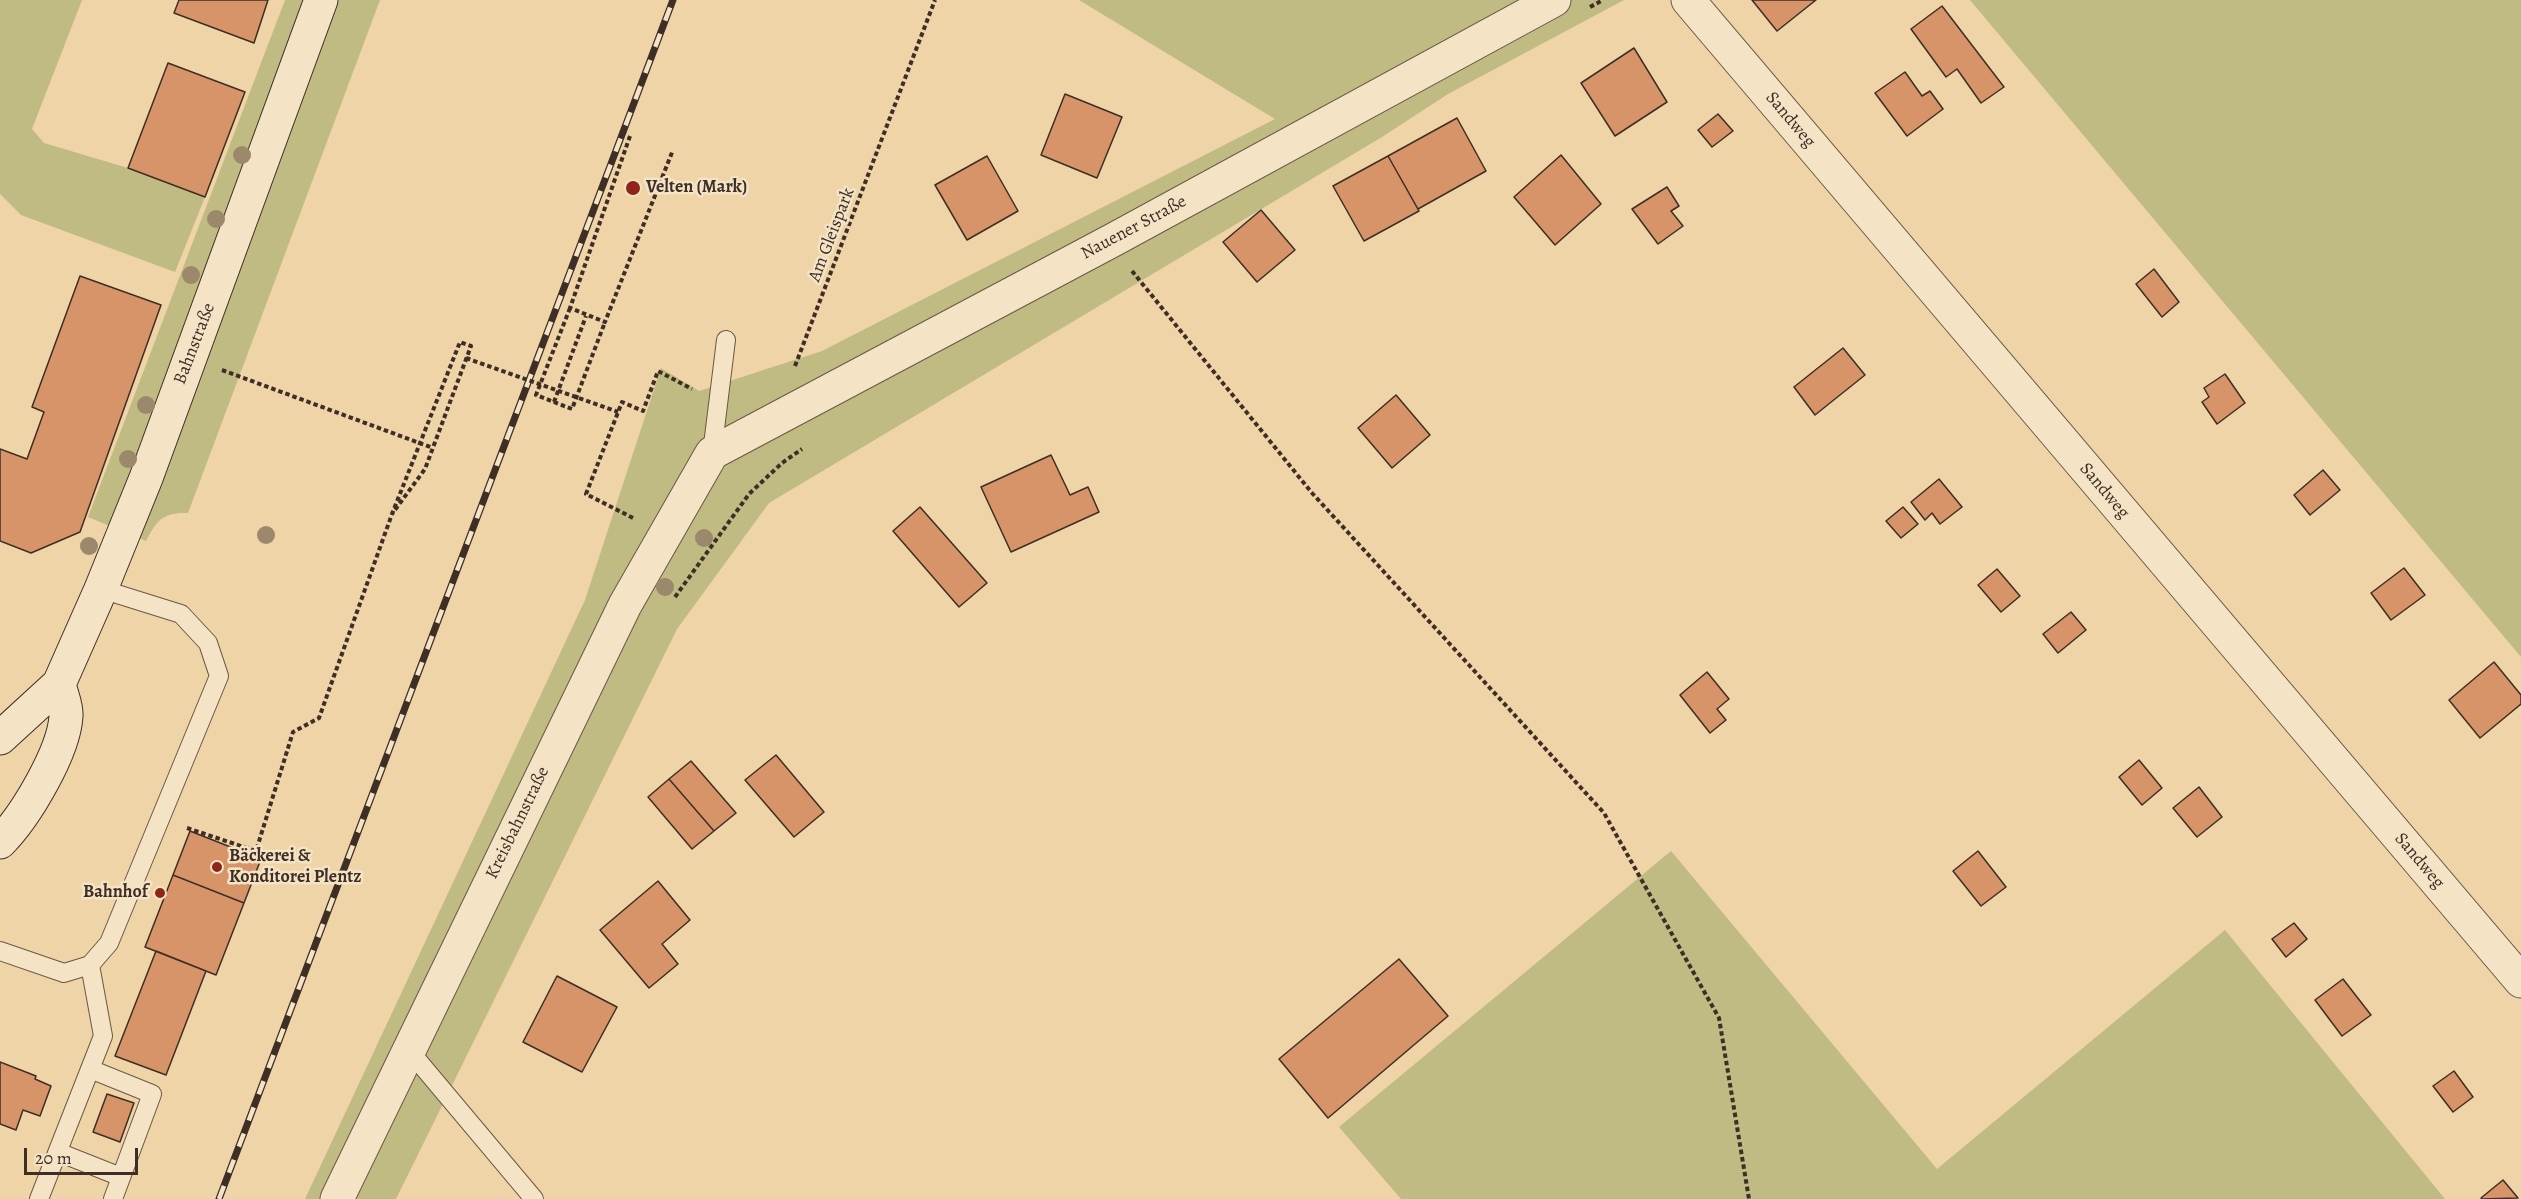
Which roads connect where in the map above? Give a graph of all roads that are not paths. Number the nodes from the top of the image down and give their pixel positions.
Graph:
1 (321, 0) edge
2 (1688, 0) edge
3 (1568, 6) edge
4 (726, 340) dead end
5 (712, 453) junction
6 (101, 589) junction
7 (59, 684) junction
8 (0, 738) edge
9 (0, 842) edge
10 (0, 951) edge
11 (90, 965) junction
12 (2521, 981) edge
13 (408, 1049) junction
14 (90, 1069) junction
15 (58, 1152) junction
16 (121, 1177) junction
17 (39, 1199) edge
18 (112, 1199) edge
19 (337, 1199) edge
20 (534, 1199) edge

1 - 6 street, Bahnstraße
2 - 12 street, Sandweg
3 - 5 street, Nauener Straße
4 - 5 lane
5 - 13 street, Kreisbahnstraße
6 - 7 street, Bahnstraße
6 - 11 lane
7 - 8 street, Bahnstraße
7 - 9 street
10 - 11 lane
11 - 14 lane
13 - 19 street, Kreisbahnstraße
13 - 20 lane
14 - 15 lane
14 - 16 lane
15 - 16 lane
15 - 17 lane
16 - 18 lane

